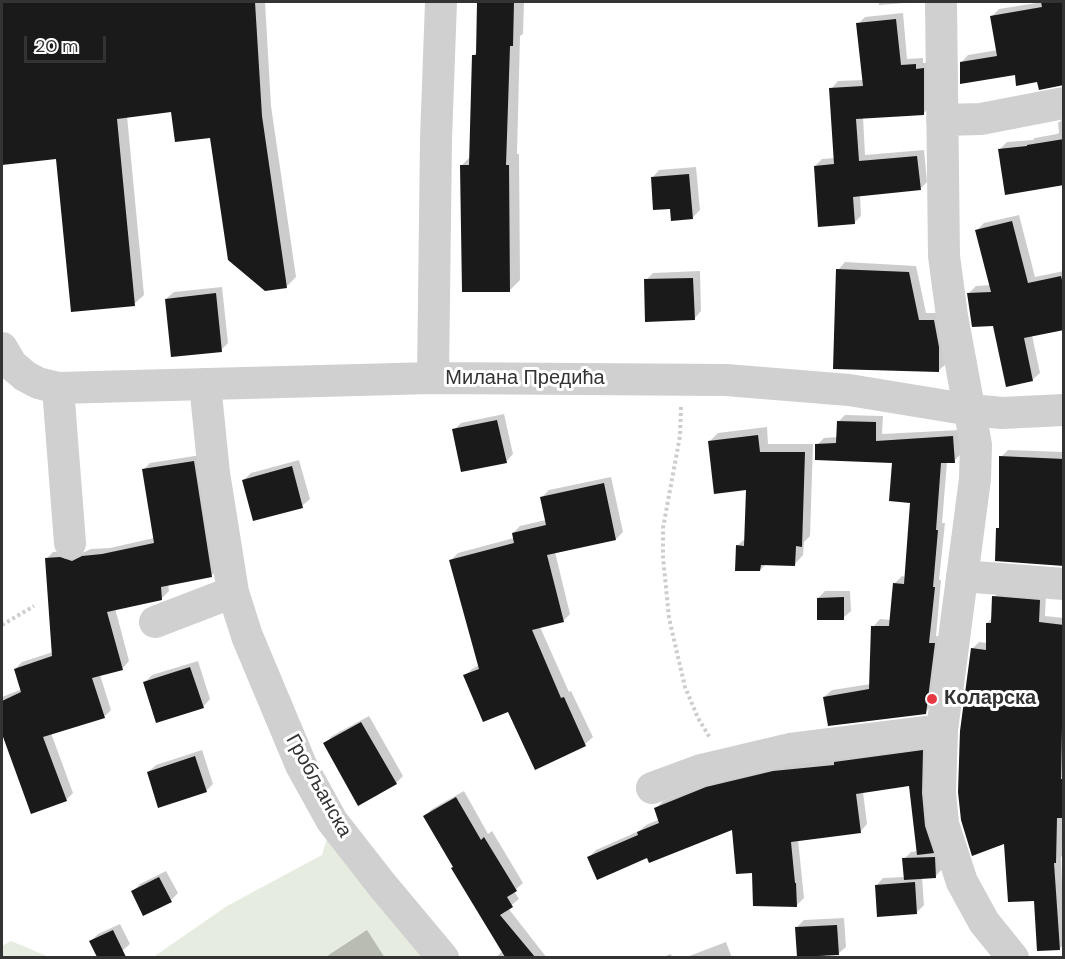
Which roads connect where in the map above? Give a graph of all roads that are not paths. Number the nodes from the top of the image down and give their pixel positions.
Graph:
1 (441, 2) edge
2 (941, 2) edge
3 (1064, 103) edge
4 (942, 120) junction
5 (2, 348) edge
6 (433, 378) junction
7 (205, 384) junction
8 (58, 388) junction
9 (970, 410) junction
10 (1064, 410) edge
11 (70, 543) dead end
12 (962, 576) junction
13 (1064, 584) edge
14 (233, 592) junction
15 (155, 622) dead end
16 (942, 730) junction
17 (652, 788) dead end
18 (443, 957) edge
19 (1013, 957) edge

1 - 6 street
2 - 4 street
3 - 4 street
4 - 9 street
5 - 8 street, Милана Предића
6 - 7 street, Милана Предића
6 - 9 street, Милана Предића
7 - 8 street, Милана Предића
7 - 14 street, Гробљанска
8 - 11 street
9 - 10 street, Милана Предића
9 - 12 street
12 - 13 street
12 - 16 street
14 - 15 street
14 - 18 street, Гробљанска
16 - 17 street
16 - 19 street

